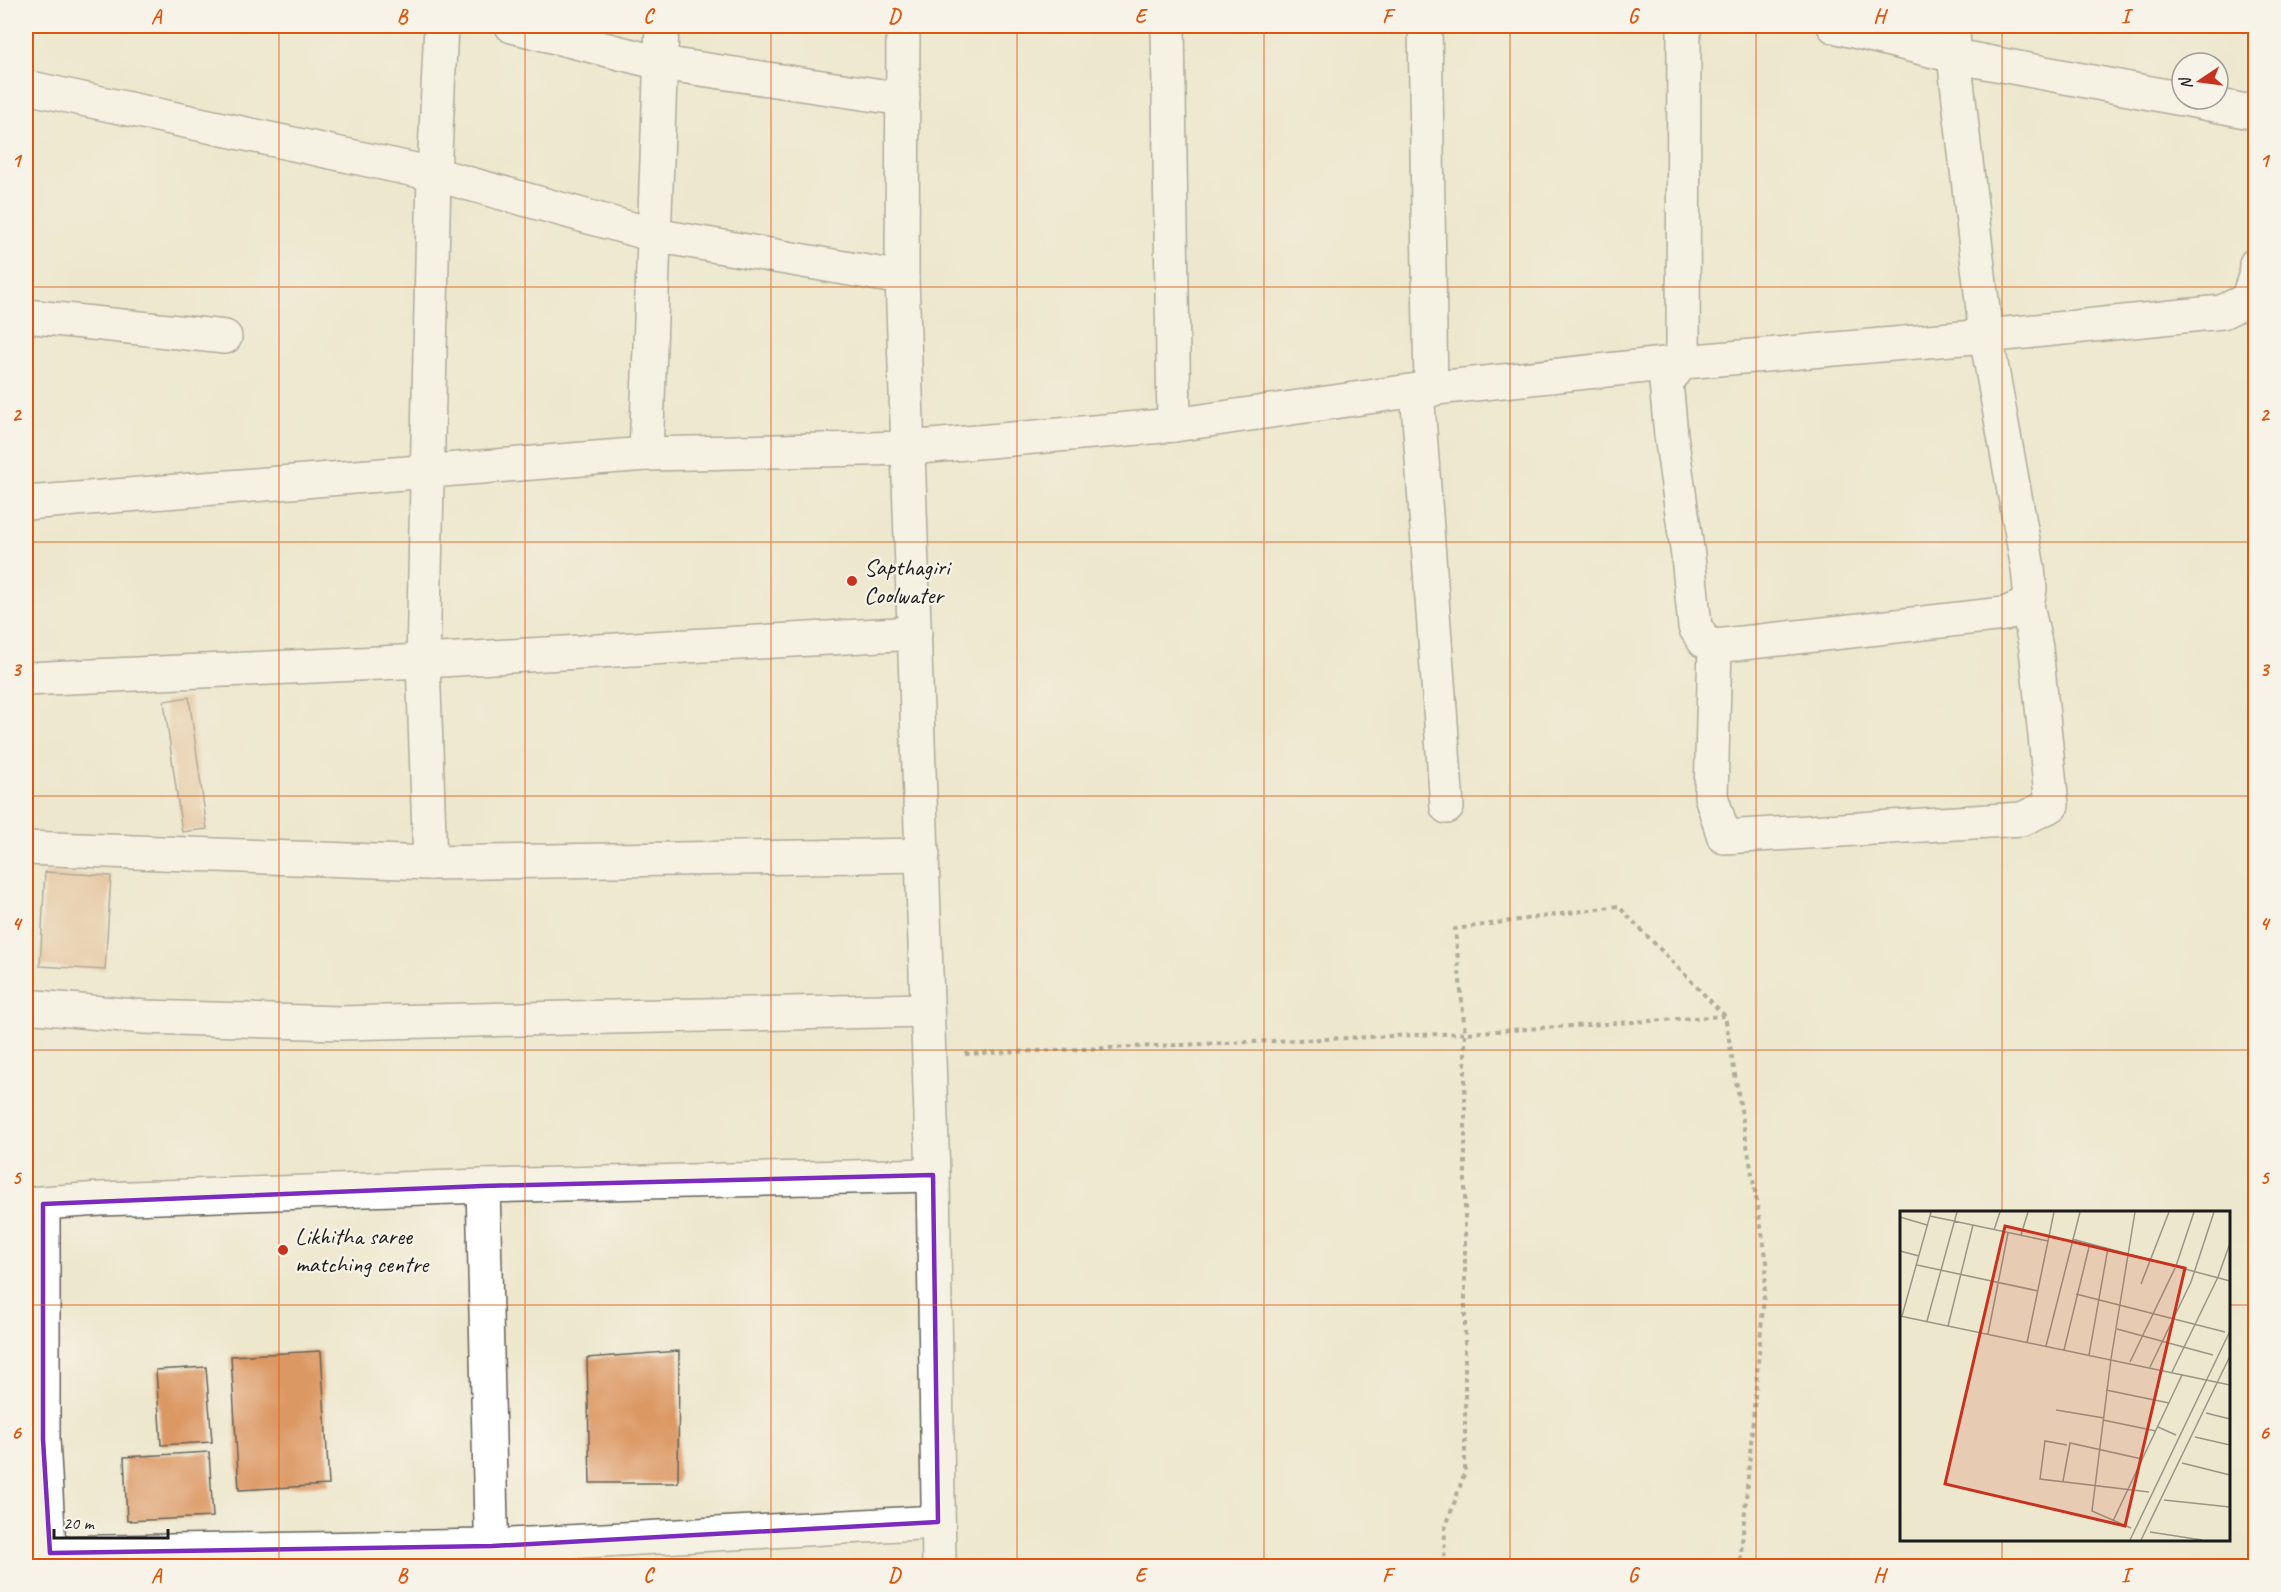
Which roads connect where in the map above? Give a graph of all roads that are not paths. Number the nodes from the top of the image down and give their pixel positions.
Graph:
1 (441, 26) edge
2 (512, 26) edge
3 (662, 26) edge
4 (903, 26) edge
5 (1168, 26) edge
6 (1425, 26) edge
7 (1684, 26) edge
8 (1834, 26) edge
9 (1953, 41) edge
10 (660, 63) junction
11 (26, 87) edge
12 (2170, 96) edge
13 (903, 99) junction
14 (2230, 107) edge
15 (2256, 112) edge
16 (434, 174) junction
17 (654, 235) junction
18 (2256, 264) edge
19 (902, 278) junction
20 (26, 316) edge
21 (1986, 336) junction
22 (225, 337) dead end
23 (1683, 362) junction
24 (1424, 390) junction
25 (1174, 425) junction
26 (908, 448) junction
27 (646, 454) junction
28 (426, 473) junction
29 (26, 503) edge
30 (2027, 605) junction
31 (915, 633) junction
32 (1714, 646) junction
33 (423, 661) junction
34 (26, 679) edge
35 (1447, 807) dead end
36 (26, 848) edge
37 (922, 855) junction
38 (430, 863) junction
39 (26, 1006) edge
40 (927, 1010) junction
41 (933, 1175) junction
42 (483, 1186) junction
43 (34, 1204) edge
44 (34, 1438) edge
45 (938, 1522) junction
46 (492, 1556) edge
47 (50, 1560) edge
48 (939, 1566) edge

1 - 16 street
2 - 10 street
3 - 10 street
4 - 13 street
5 - 25 street
6 - 24 street
7 - 23 street
8 - 9 street
9 - 12 street
9 - 21 street
10 - 13 street
10 - 17 street
11 - 16 street
13 - 19 street
14 - 15 street
16 - 17 street
16 - 28 street
17 - 19 street
17 - 27 street
18 - 21 street
19 - 26 street
20 - 22 street
21 - 23 street
21 - 30 street
23 - 24 street
23 - 32 street
24 - 25 street
24 - 35 street
25 - 26 street
26 - 27 street
26 - 31 street
27 - 28 street
28 - 29 street
28 - 33 street
30 - 32 street
30 - 32 street
31 - 33 street
31 - 37 street
33 - 34 street
33 - 38 street
36 - 38 street
37 - 38 street
37 - 40 street
39 - 40 street
40 - 41 street
41 - 42 street
41 - 45 street
42 - 43 street
42 - 46 street
43 - 44 street
44 - 47 street
45 - 46 street
45 - 48 street
46 - 47 street

